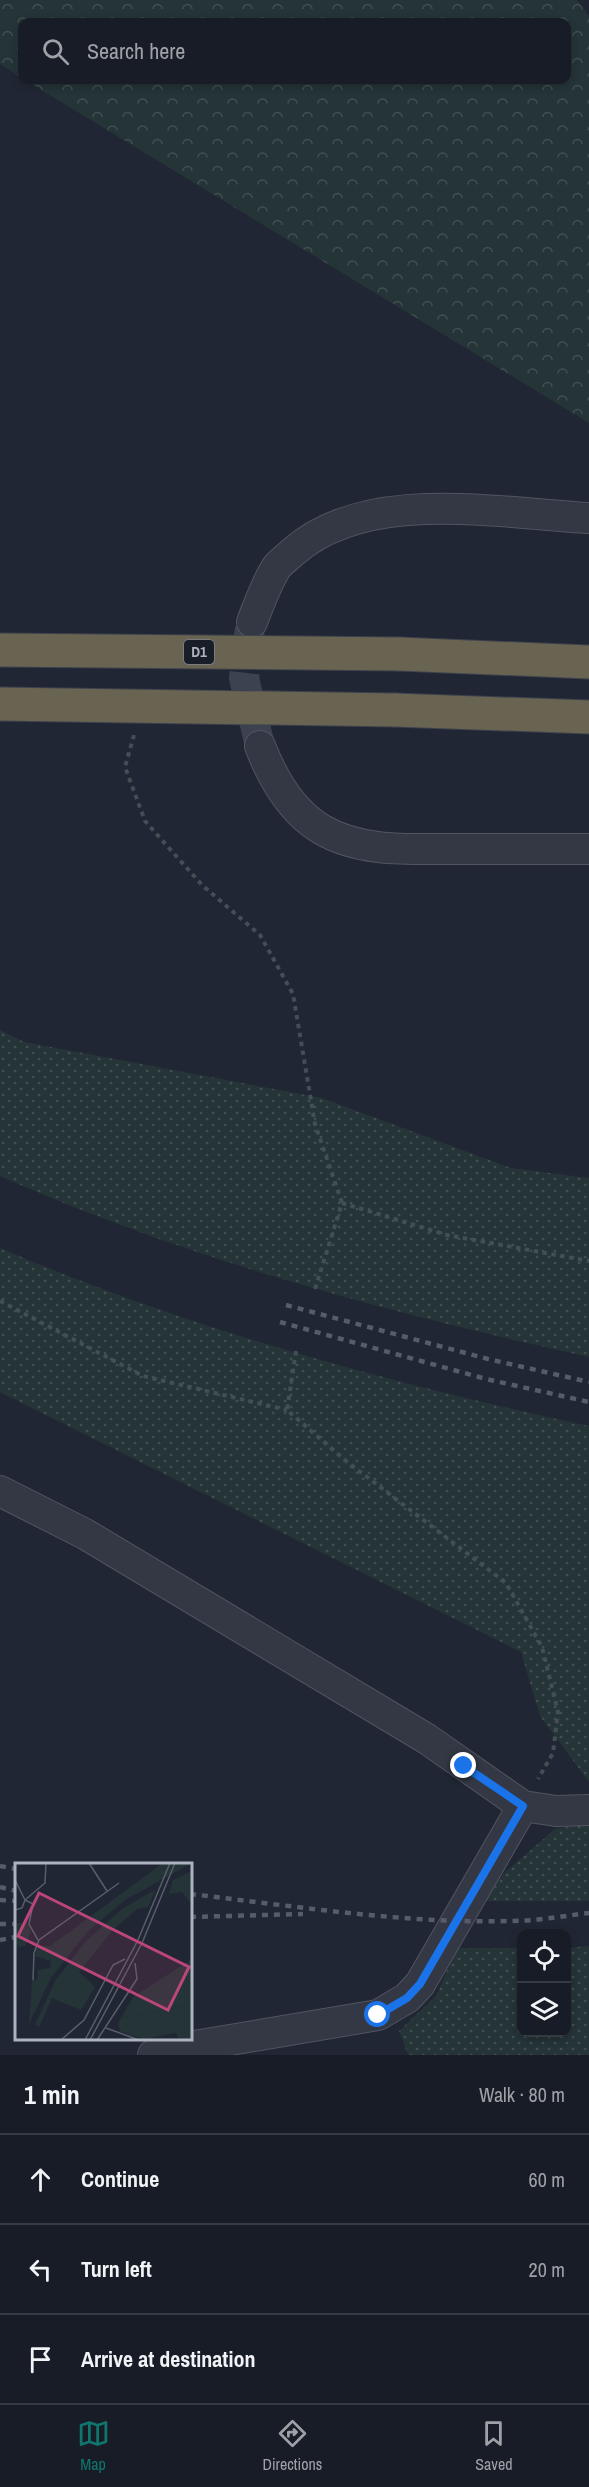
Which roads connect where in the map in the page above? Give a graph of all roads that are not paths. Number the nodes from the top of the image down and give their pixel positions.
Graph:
1 (589, 518) edge
2 (252, 622) tunnel mouth
3 (0, 650) edge
4 (589, 662) edge
5 (0, 704) edge
6 (589, 717) edge
7 (260, 746) tunnel mouth
8 (589, 849) edge
9 (0, 1491) edge
10 (523, 1806) junction
11 (589, 1810) edge
12 (153, 2055) edge

1 - 2 lane
3 - 4 highway, D1, bridge
5 - 6 highway, bridge
7 - 8 lane
9 - 10 lane
10 - 11 lane
10 - 12 lane

